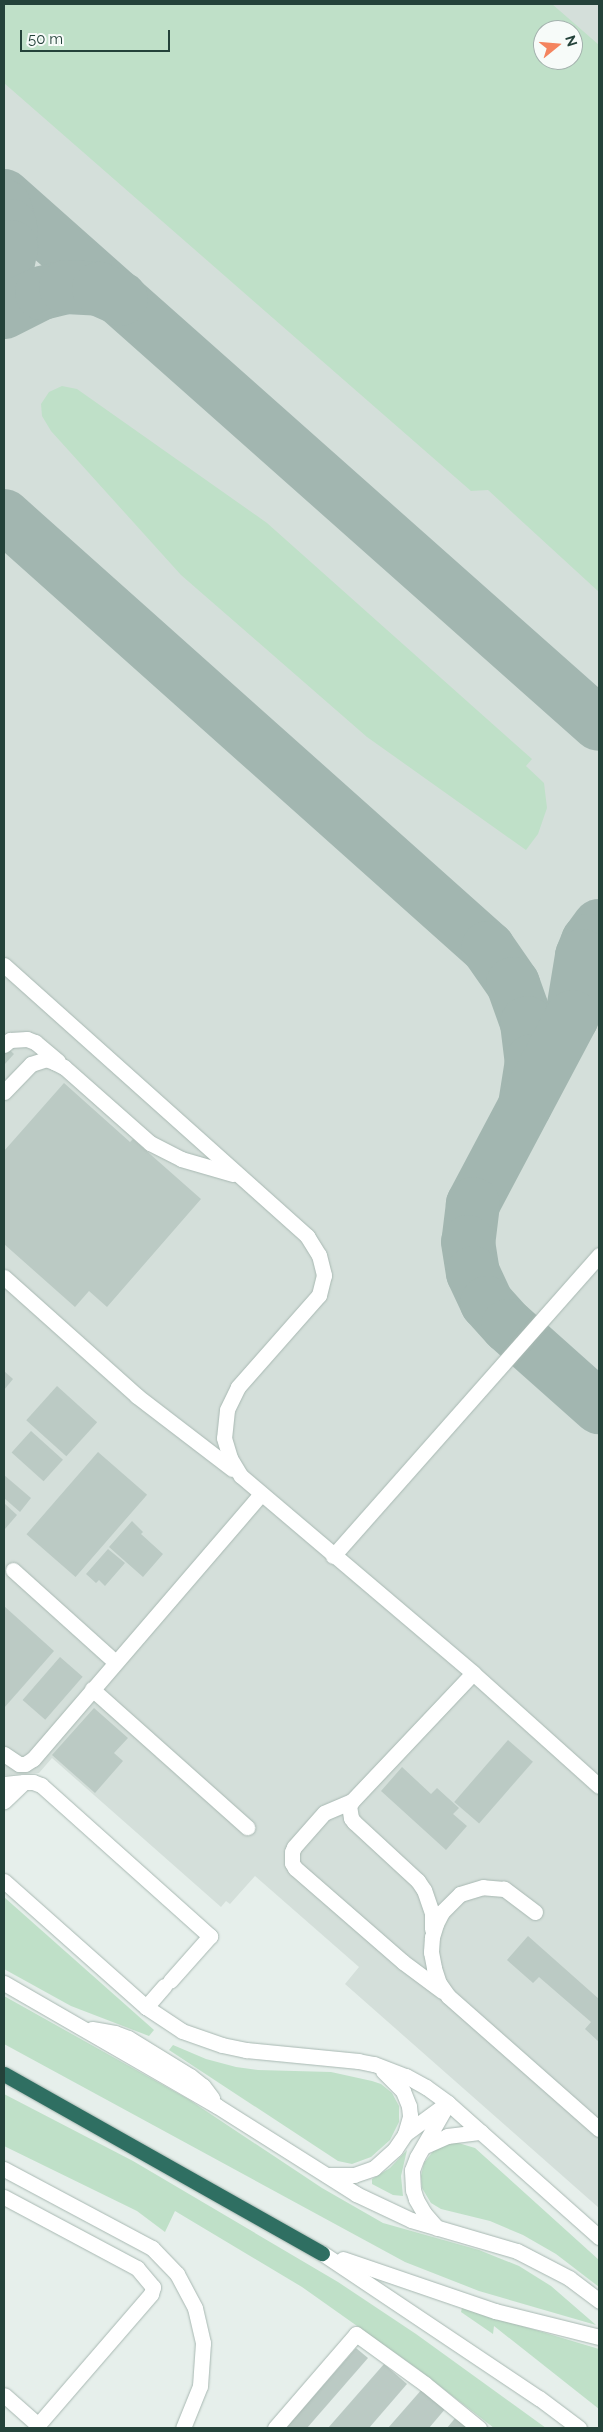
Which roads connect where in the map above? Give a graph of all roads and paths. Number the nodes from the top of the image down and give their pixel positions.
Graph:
1 (4, 964) edge
2 (4, 1044) edge
3 (64, 1067) junction
4 (4, 1092) edge
5 (243, 1178) junction
6 (599, 1255) edge
7 (4, 1277) edge
8 (241, 1476) junction
9 (261, 1494) junction
10 (333, 1556) junction
11 (13, 1570) dead end
12 (116, 1662) junction
13 (473, 1673) junction
14 (92, 1689) junction
15 (4, 1754) edge
16 (24, 1782) junction
17 (4, 1784) edge
18 (599, 1786) edge
19 (4, 1801) edge
20 (352, 1801) junction
21 (247, 1827) dead end
22 (4, 1881) edge
23 (535, 1912) dead end
24 (432, 1937) junction
25 (4, 1983) edge
26 (448, 1996) junction
27 (146, 2007) junction
28 (374, 2064) junction
29 (4, 2074) edge
30 (448, 2103) junction
31 (599, 2129) edge
32 (481, 2132) junction
33 (405, 2134) junction
34 (424, 2147) junction
35 (4, 2169) edge
36 (325, 2176) junction
37 (4, 2197) edge
38 (437, 2228) junction
39 (599, 2237) edge
40 (322, 2253) junction
41 (599, 2301) edge
42 (599, 2337) edge
43 (4, 2395) edge
44 (183, 2428) edge
45 (275, 2428) edge
46 (479, 2428) edge
47 (579, 2428) edge

1 - 5 street
2 - 3 street
3 - 4 street
3 - 5 street
5 - 8 street
6 - 10 street
7 - 8 street
8 - 9 street
9 - 10 street
9 - 12 street
10 - 13 street
11 - 12 street
12 - 14 street
13 - 18 street
13 - 20 street
14 - 15 street
14 - 21 street
16 - 17 street
16 - 19 street
16 - 27 street
20 - 24 street
20 - 26 street
22 - 27 street
23 - 24 street
24 - 26 street
25 - 36 street
26 - 31 street
27 - 28 street
28 - 30 street
28 - 33 street
29 - 40 highway
30 - 32 street
30 - 33 street
30 - 34 street
32 - 34 street
32 - 39 street
33 - 36 street
34 - 38 street
35 - 44 street
36 - 38 street
37 - 43 street
38 - 41 street
40 - 42 street
40 - 47 street
45 - 46 street

